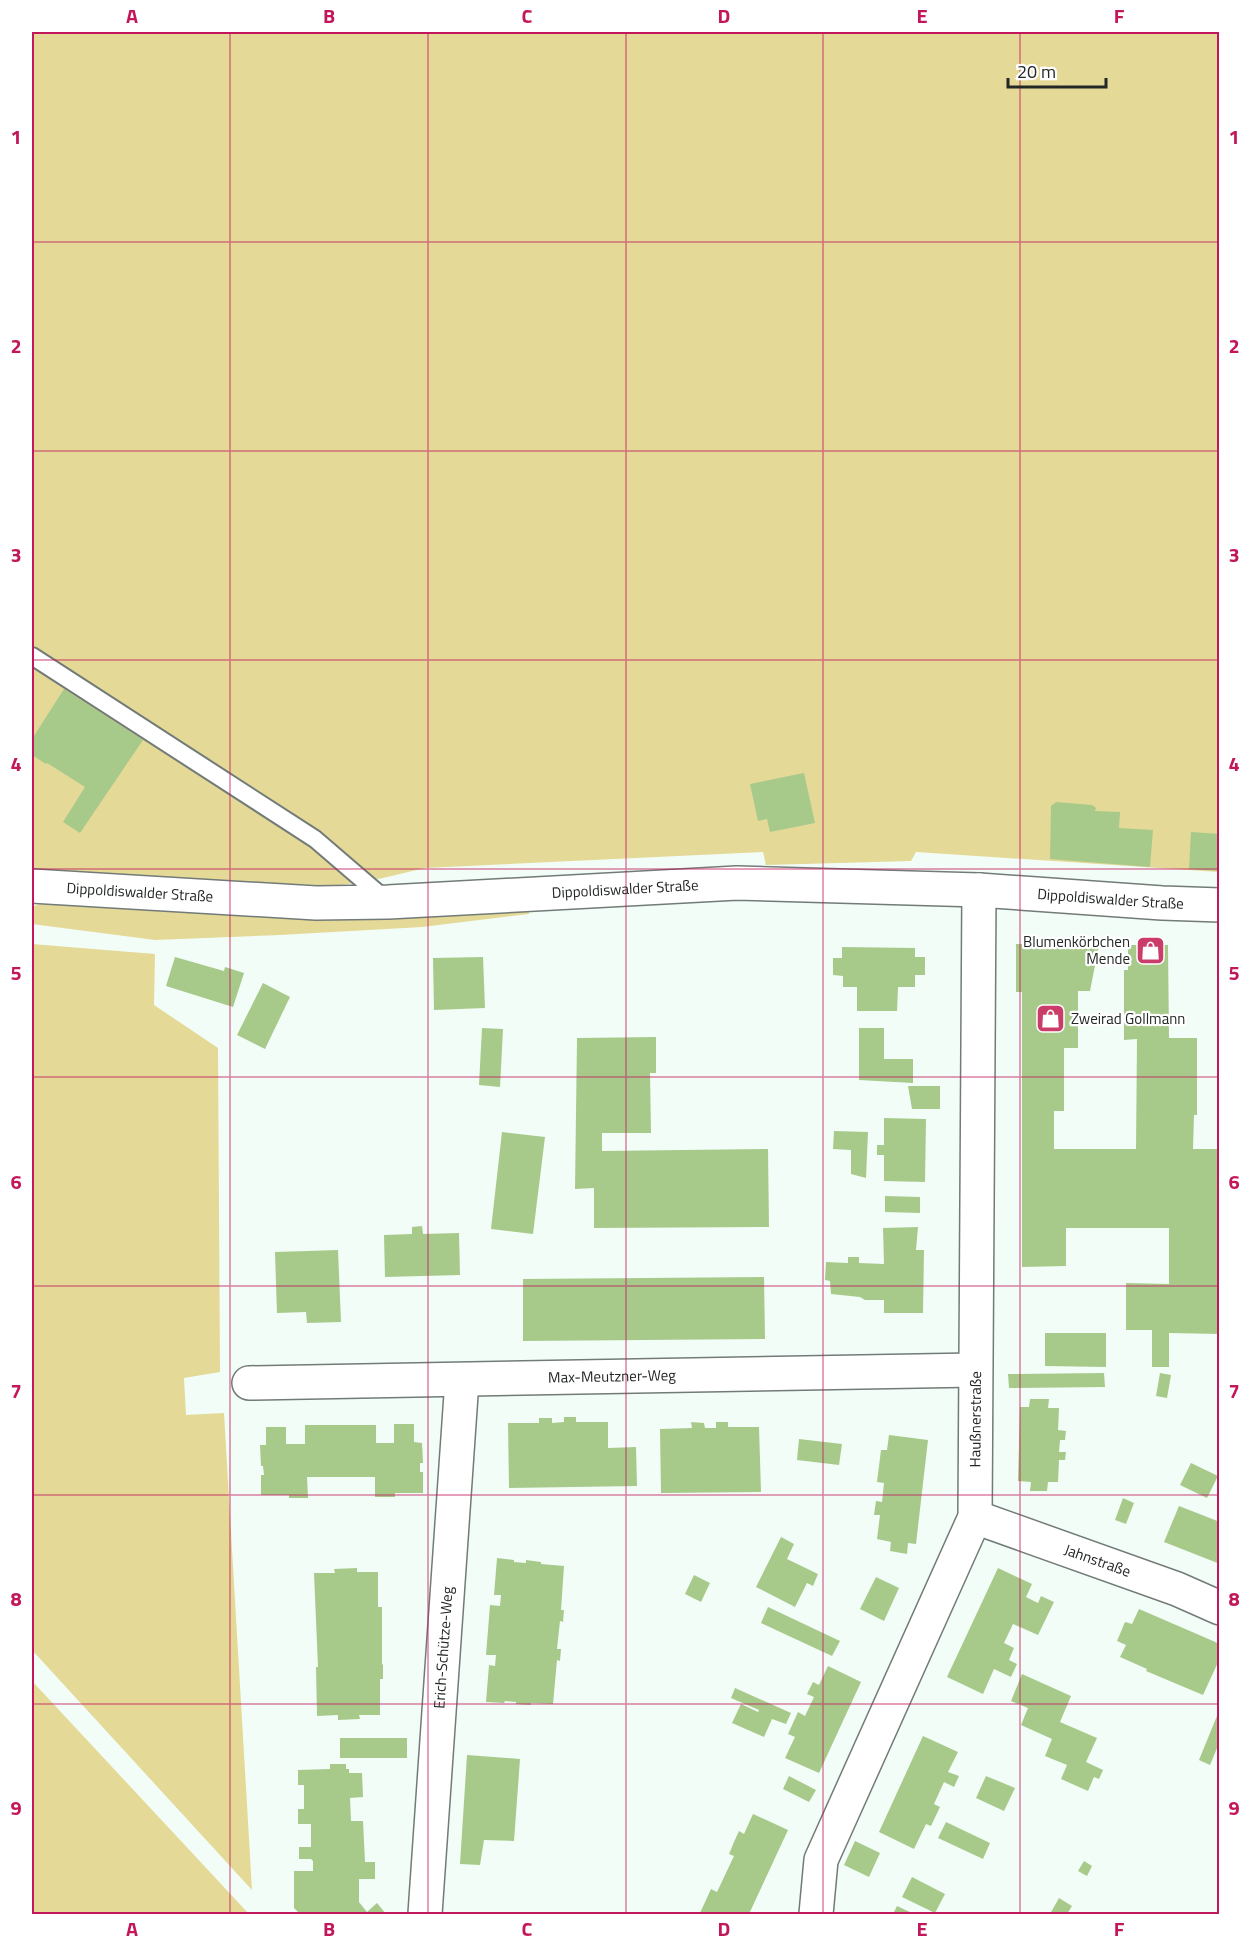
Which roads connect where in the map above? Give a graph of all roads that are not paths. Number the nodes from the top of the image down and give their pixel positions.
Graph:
1 (32, 656) edge
2 (32, 886) edge
3 (979, 890) junction
4 (388, 902) junction
5 (1220, 905) edge
6 (975, 1370) junction
7 (462, 1380) junction
8 (249, 1383) dead end
9 (975, 1517) junction
10 (1220, 1608) edge
11 (425, 1914) edge
12 (816, 1914) edge

1 - 4 lane
2 - 4 street, Dippoldiswalder Straße
3 - 4 street, Dippoldiswalder Straße
3 - 5 street, Dippoldiswalder Straße
3 - 6 street, Haußnerstraße
6 - 7 street, Max-Meutzner-Weg
6 - 9 street, Haußnerstraße
7 - 8 street, Max-Meutzner-Weg
7 - 11 street, Erich-Schütze-Weg
9 - 10 street, Jahnstraße
9 - 12 street, Haußnerstraße

